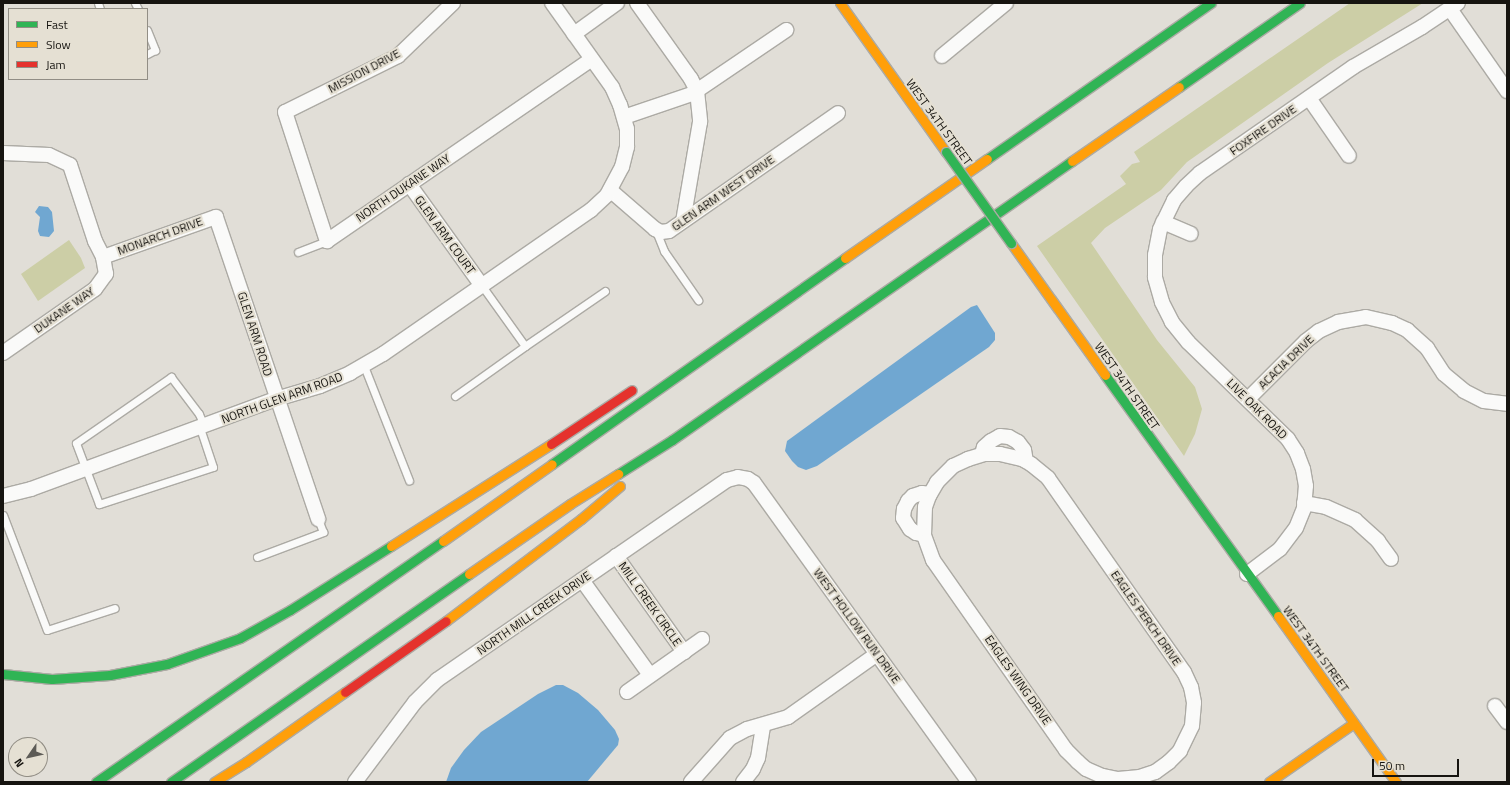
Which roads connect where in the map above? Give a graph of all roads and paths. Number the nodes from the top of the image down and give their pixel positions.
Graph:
1 (453, 3) edge
2 (552, 3) edge
3 (617, 3) edge
4 (637, 3) edge
5 (840, 3) edge
6 (1006, 3) edge
7 (1211, 3) edge
8 (1300, 3) edge
9 (1454, 6) edge
10 (786, 30) dead end
11 (148, 32) edge
12 (574, 34) junction
13 (148, 54) edge
14 (942, 56) dead end
15 (592, 59) junction
16 (697, 91) junction
17 (1507, 91) edge
18 (1309, 98) junction
19 (838, 113) dead end
20 (624, 117) junction
21 (3, 153) edge
22 (1349, 156) dead end
23 (409, 184) junction
24 (610, 190) junction
25 (216, 217) joint
26 (683, 221) junction
27 (1163, 222) junction
28 (655, 229) junction
29 (886, 229) junction
30 (1191, 234) dead end
31 (327, 241) junction
32 (298, 252) dead end
33 (103, 257) junction
34 (482, 286) junction
35 (605, 291) dead end
36 (698, 300) dead end
37 (758, 307) dead end
38 (1166, 312) joint
39 (525, 346) junction
40 (3, 353) edge
41 (364, 366) junction
42 (641, 384) dead end
43 (455, 396) dead end
44 (1248, 399) junction
45 (276, 400) junction
46 (1507, 404) edge
47 (202, 427) junction
48 (672, 440) junction
49 (953, 466) joint
50 (86, 469) junction
51 (740, 477) joint
52 (409, 480) dead end
53 (930, 494) junction
54 (3, 496) edge
55 (1304, 503) junction
56 (3, 515) edge
57 (318, 519) joint
58 (924, 535) junction
59 (616, 556) junction
60 (257, 557) dead end
61 (1391, 559) dead end
62 (1247, 574) junction
63 (582, 580) junction
64 (115, 608) dead end
65 (702, 639) dead end
66 (684, 652) junction
67 (878, 654) junction
68 (3, 674) edge
69 (650, 675) junction
70 (627, 692) dead end
71 (1495, 706) dead end
72 (1507, 722) edge
73 (1354, 723) junction
74 (763, 725) junction
75 (246, 762) junction
76 (1141, 780) edge
77 (96, 782) edge
78 (171, 782) edge
79 (214, 782) edge
80 (223, 782) edge
81 (355, 782) edge
82 (691, 782) edge
83 (743, 782) edge
84 (969, 782) edge
85 (1269, 782) edge
86 (1396, 782) edge

1 - 31 street, MISSION DRIVE
2 - 12 street, NORTH GLEN ARM ROAD
3 - 12 street
4 - 16 street
5 - 62 main road, WEST 34TH STREET, bridge
6 - 14 street
7 - 29 main road
8 - 48 main road
9 - 17 street
9 - 18 street, FOXFIRE DRIVE
10 - 16 street
11 - 13 lane
12 - 15 street, NORTH GLEN ARM ROAD
15 - 20 street, NORTH GLEN ARM ROAD
15 - 23 street, NORTH DUKANE WAY
16 - 20 street
16 - 26 street
18 - 22 street
18 - 27 street, FOXFIRE DRIVE
19 - 26 street, GLEN ARM WEST DRIVE
20 - 24 street, NORTH GLEN ARM ROAD
21 - 33 street, MONARCH DRIVE
23 - 31 street, NORTH DUKANE WAY
23 - 34 street, GLEN ARM COURT
24 - 28 street, GLEN ARM WEST DRIVE
24 - 34 street, NORTH GLEN ARM ROAD
25 - 33 street, MONARCH DRIVE
25 - 45 street, GLEN ARM ROAD
26 - 28 street, GLEN ARM WEST DRIVE
27 - 30 street
27 - 38 street, FOXFIRE DRIVE
28 - 36 lane
29 - 37 main road
29 - 77 main road
31 - 32 lane
33 - 40 street, DUKANE WAY
34 - 39 lane
34 - 41 street, NORTH GLEN ARM ROAD
35 - 39 lane
38 - 44 street, LIVE OAK ROAD
39 - 43 lane
41 - 45 street, NORTH GLEN ARM ROAD
41 - 52 lane
42 - 68 main road
44 - 46 street, ACACIA DRIVE
44 - 55 street, LIVE OAK ROAD
45 - 47 street, NORTH GLEN ARM ROAD
45 - 57 street, GLEN ARM ROAD
47 - 50 street, NORTH GLEN ARM ROAD
47 - 50 lane
47 - 50 lane
48 - 75 main road
48 - 78 main road
49 - 53 street, EAGLES WING DRIVE
49 - 76 street, EAGLES PERCH DRIVE
50 - 54 street, NORTH GLEN ARM ROAD
51 - 59 street, NORTH MILL CREEK DRIVE
51 - 67 street, WEST HOLLOW RUN DRIVE
53 - 58 street, EAGLES WING DRIVE
53 - 58 street
55 - 61 street
55 - 62 street, LIVE OAK ROAD
56 - 64 lane
57 - 60 lane
58 - 76 street, EAGLES WING DRIVE
59 - 63 street, NORTH MILL CREEK DRIVE
59 - 66 street, MILL CREEK CIRCLE
62 - 73 main road, WEST 34TH STREET
63 - 69 street
63 - 81 street, NORTH MILL CREEK DRIVE
65 - 66 street, MILL CREEK CIRCLE
66 - 69 street, MILL CREEK CIRCLE
67 - 74 street
67 - 84 street, WEST HOLLOW RUN DRIVE
69 - 70 street, MILL CREEK CIRCLE
71 - 72 street
73 - 85 main road
73 - 86 main road, WEST 34TH STREET
74 - 82 street
74 - 83 street
75 - 79 main road
75 - 80 main road

